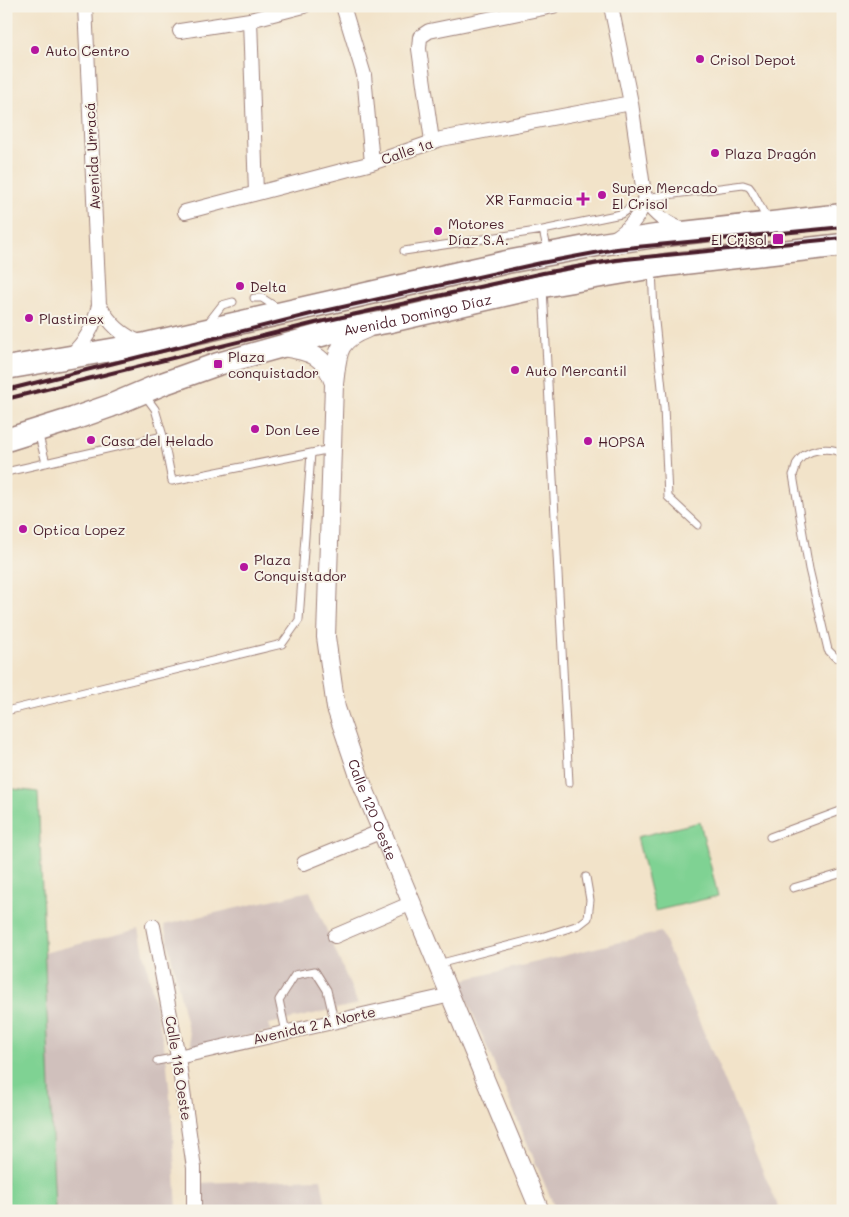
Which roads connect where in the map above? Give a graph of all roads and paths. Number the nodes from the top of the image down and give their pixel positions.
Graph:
1 (86, 6) edge
2 (304, 6) edge
3 (343, 6) edge
4 (553, 6) edge
5 (611, 6) edge
6 (250, 20) junction
7 (180, 31) dead end
8 (632, 103) junction
9 (432, 141) junction
10 (372, 163) junction
11 (256, 193) junction
12 (645, 199) junction
13 (185, 212) dead end
14 (843, 215) edge
15 (769, 224) junction
16 (543, 230) junction
17 (699, 232) junction
18 (602, 244) junction
19 (843, 245) edge
20 (404, 251) dead end
21 (549, 254) junction
22 (652, 267) junction
23 (543, 286) junction
24 (254, 298) dead end
25 (233, 302) dead end
26 (99, 305) junction
27 (286, 313) junction
28 (386, 322) junction
29 (202, 332) junction
30 (146, 344) junction
31 (278, 346) junction
32 (70, 356) junction
33 (6, 368) edge
34 (6, 380) edge
35 (334, 384) junction
36 (143, 392) junction
37 (110, 406) junction
38 (6, 424) edge
39 (38, 430) junction
40 (163, 436) junction
41 (6, 440) edge
42 (333, 449) junction
43 (311, 453) junction
44 (843, 454) edge
45 (46, 463) junction
46 (6, 472) edge
47 (698, 525) dead end
48 (843, 660) edge
49 (6, 711) edge
50 (569, 783) dead end
51 (843, 810) edge
52 (382, 831) junction
53 (770, 837) dead end
54 (304, 863) dead end
55 (843, 873) edge
56 (586, 877) dead end
57 (793, 888) dead end
58 (412, 903) junction
59 (153, 926) dead end
60 (335, 936) dead end
61 (438, 964) junction
62 (451, 995) junction
63 (334, 1020) junction
64 (286, 1032) junction
65 (178, 1058) junction
66 (157, 1061) dead end
67 (194, 1211) edge
68 (540, 1211) edge

1 - 26 street, Avenida Urracá
2 - 6 street
3 - 10 street
4 - 9 street
5 - 8 street
6 - 7 street
6 - 11 street
8 - 9 street, Calle 1a
8 - 12 street
9 - 10 street, Calle 1a
10 - 11 street, Calle 1a
11 - 13 street, Calle 1a
12 - 15 lane
12 - 16 lane
12 - 17 street
12 - 18 street
14 - 15 main road, Avenida Domingo Díaz
15 - 17 main road, Avenida Domingo Díaz
16 - 20 lane
16 - 21 lane
17 - 18 main road, Avenida Domingo Díaz
18 - 21 main road, Avenida Domingo Díaz
19 - 22 main road, Avenida Domingo Díaz
21 - 27 main road, Avenida Domingo Díaz
22 - 23 main road, Avenida Domingo Díaz
22 - 47 lane
23 - 28 main road, Avenida Domingo Díaz
23 - 50 lane
24 - 27 lane
25 - 29 lane
26 - 30 street
26 - 32 street, Avenida Urracá
27 - 29 main road, Avenida Domingo Díaz
28 - 31 main road, Avenida Domingo Díaz
28 - 35 street, Calle 120 Oeste
29 - 30 main road, Avenida Domingo Díaz
30 - 32 main road, Avenida Domingo Díaz
31 - 35 street, Calle 120 Oeste
31 - 36 main road, Avenida Domingo Díaz
32 - 33 main road, Avenida Domingo Díaz
32 - 34 main road
35 - 42 street, Calle 120 Oeste
36 - 37 main road, Avenida Domingo Díaz
36 - 40 lane
37 - 38 main road
37 - 39 main road, Avenida Domingo Díaz
39 - 41 main road, Avenida Domingo Díaz
39 - 45 lane
40 - 43 lane
40 - 45 lane
42 - 43 lane
42 - 52 street, Calle 120 Oeste
43 - 49 lane
44 - 48 lane
45 - 46 lane
51 - 53 lane
52 - 54 street
52 - 58 street, Calle 120 Oeste
55 - 57 lane
56 - 61 lane
58 - 60 street
58 - 61 street, Calle 120 Oeste
59 - 65 street, Calle 118 Oeste
61 - 62 street, Calle 120 Oeste
62 - 63 street, Avenida 2 A Norte
62 - 68 street, Calle 120 Oeste
63 - 64 street, Avenida 2 A Norte
63 - 64 lane
64 - 65 street, Avenida 2 A Norte
65 - 66 lane
65 - 67 street, Calle 118 Oeste

